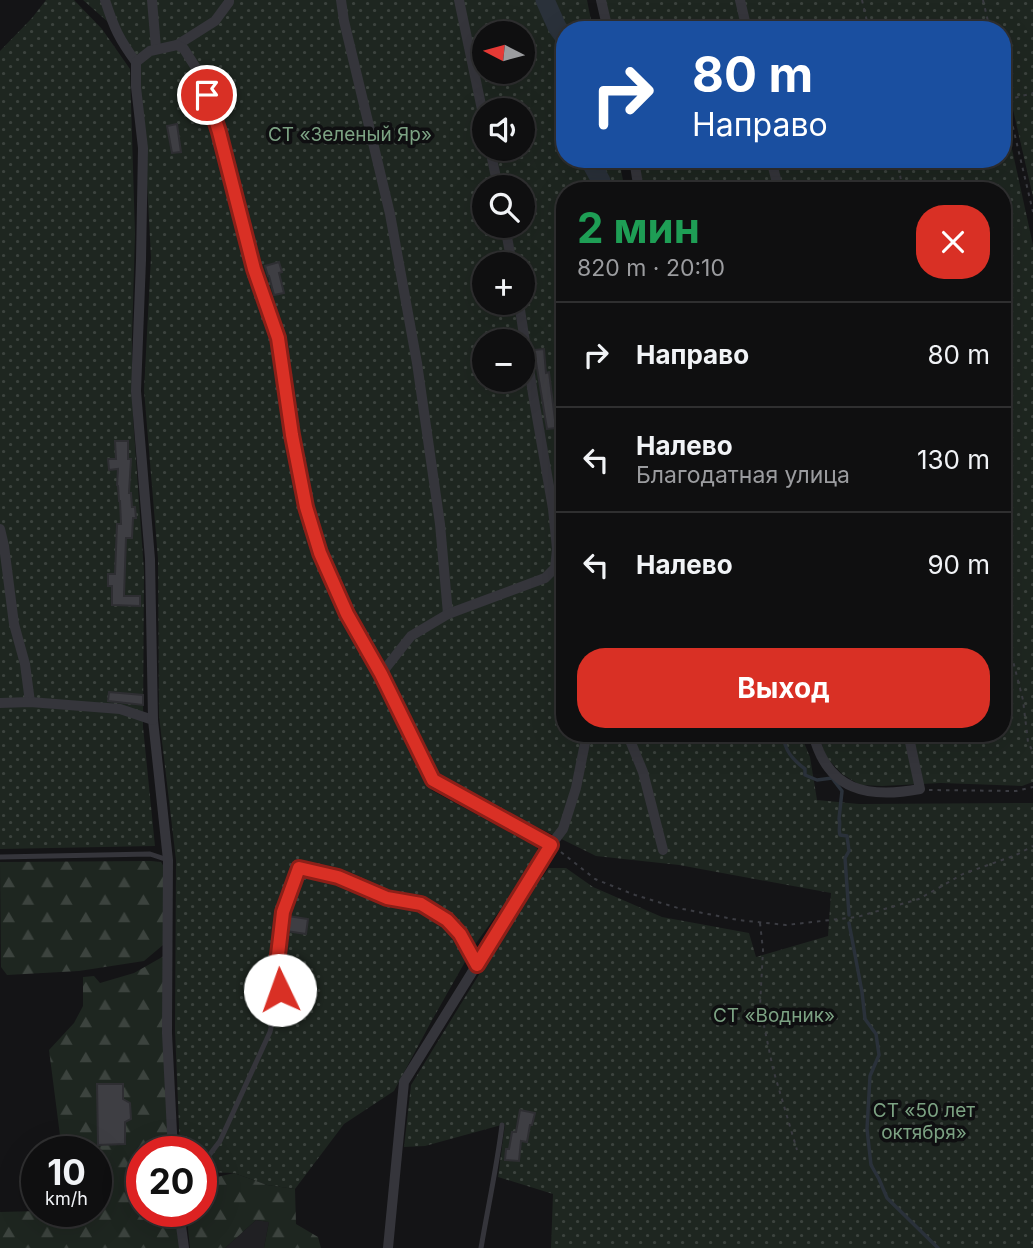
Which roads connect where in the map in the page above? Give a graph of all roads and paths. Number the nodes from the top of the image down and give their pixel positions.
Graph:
1 (105, 0) edge
2 (152, 0) edge
3 (229, 0) edge
4 (341, 0) edge
5 (458, 0) edge
6 (601, 0) edge
7 (740, 0) edge
8 (862, 0) edge
9 (983, 0) edge
10 (606, 21) edge
11 (745, 21) edge
12 (867, 21) edge
13 (988, 21) edge
14 (177, 45) junction
15 (156, 48) junction
16 (136, 62) junction
17 (1033, 93) edge
18 (479, 98) edge
19 (1011, 99) edge
20 (1011, 121) edge
21 (1033, 212) edge
22 (521, 315) edge
23 (0, 528) edge
24 (556, 539) edge
25 (556, 558) edge
26 (448, 614) junction
27 (1011, 653) edge
28 (381, 674) junction
29 (30, 702) junction
30 (0, 703) edge
31 (153, 720) junction
32 (585, 742) edge
33 (631, 742) edge
34 (815, 742) edge
35 (910, 742) edge
36 (1033, 752) edge
37 (1033, 787) edge
38 (920, 789) junction
39 (551, 845) junction
40 (1033, 846) edge
41 (663, 850) dead end
42 (0, 857) edge
43 (168, 860) junction
44 (760, 922) junction
45 (477, 965) junction
46 (502, 1125) dead end
47 (172, 1136) edge
48 (217, 1145) edge
49 (797, 1150) dead end
50 (181, 1227) edge
51 (184, 1248) edge
52 (388, 1248) edge
53 (481, 1248) edge

1 - 16 street
2 - 15 street
3 - 14 street
4 - 26 street
5 - 18 street
6 - 10 street
7 - 11 street
8 - 12 path
9 - 13 path
14 - 15 street
14 - 28 street
15 - 16 street
16 - 31 street
17 - 19 path
20 - 21 path
22 - 24 street
23 - 29 street
25 - 26 street
26 - 28 street
27 - 36 path
28 - 39 street
29 - 30 street
29 - 31 street
31 - 43 street
32 - 39 street
33 - 41 street
34 - 38 street
35 - 38 street
37 - 38 path
39 - 44 path
39 - 45 street
40 - 44 path
42 - 43 lane
43 - 47 street
44 - 49 path
45 - 48 lane
45 - 52 street
46 - 53 lane
50 - 51 street

